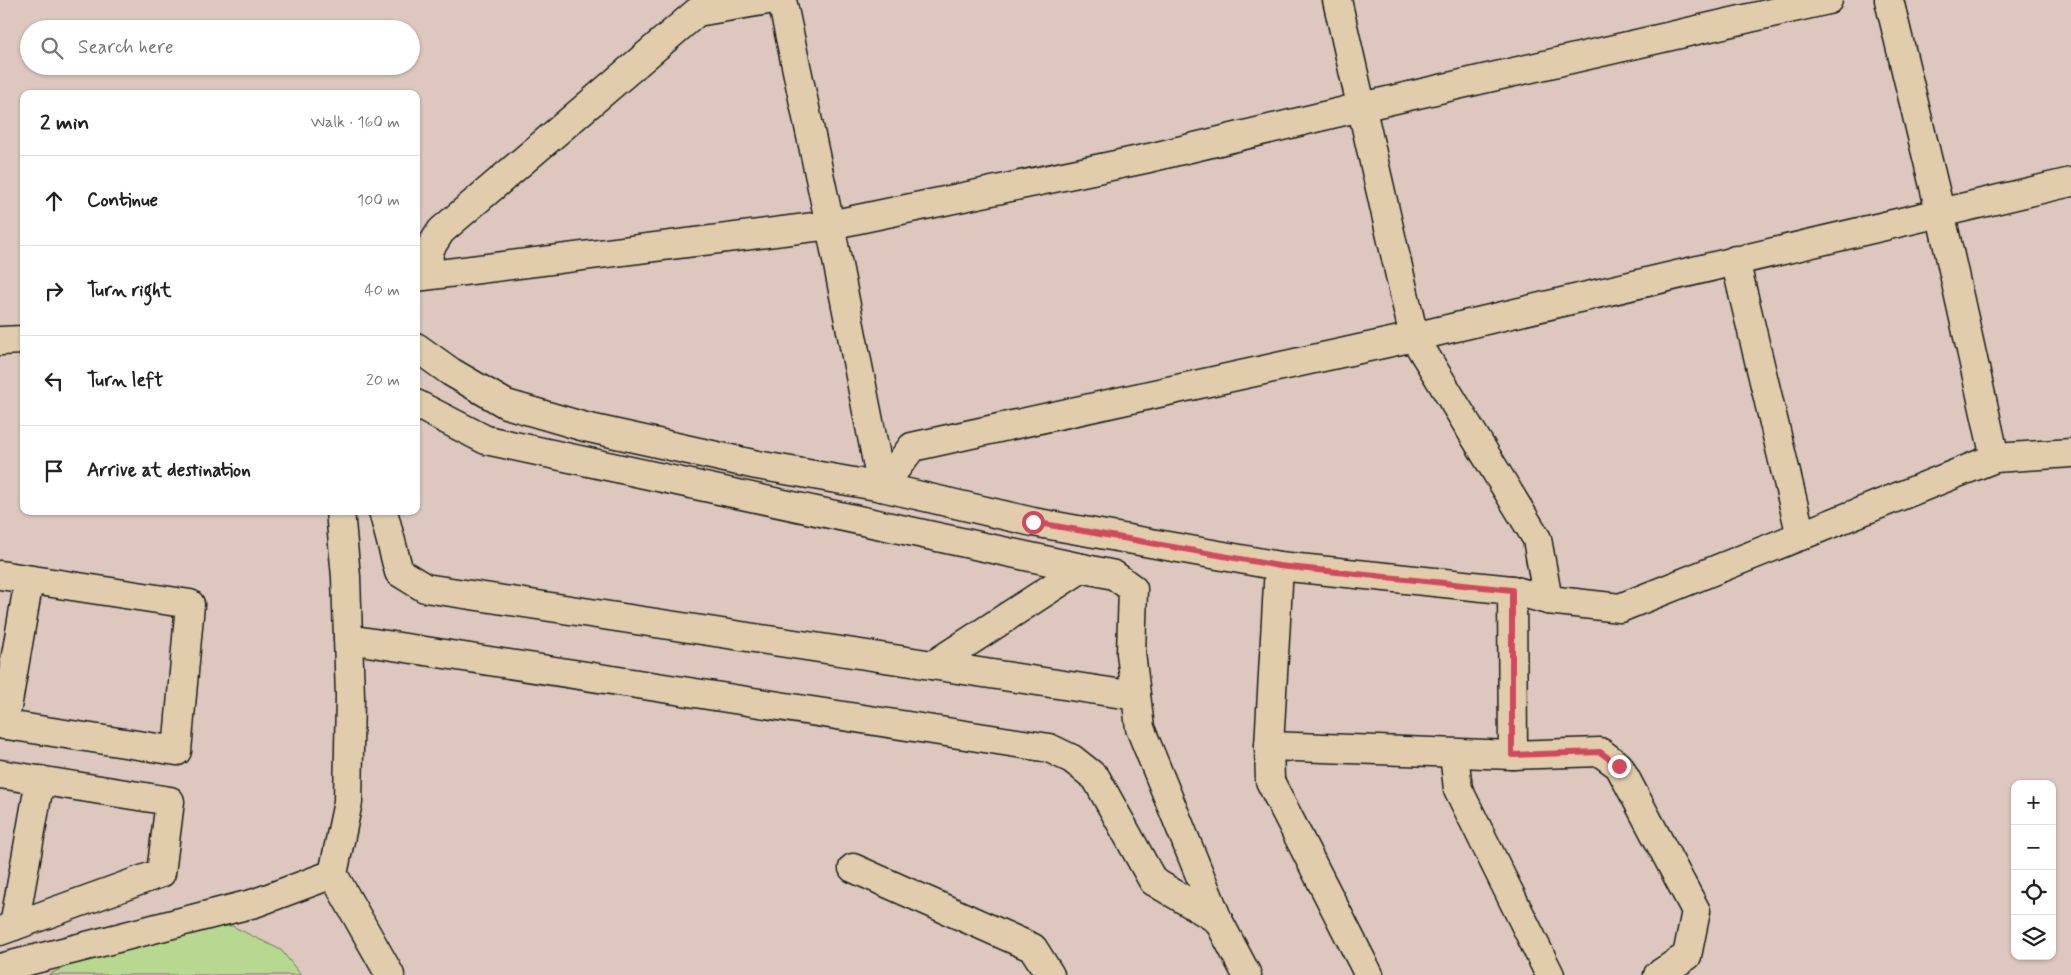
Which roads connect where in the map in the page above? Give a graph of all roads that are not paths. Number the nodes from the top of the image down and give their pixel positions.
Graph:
1 (768, 0) edge
2 (782, 0) edge
3 (1337, 0) edge
4 (1828, 0) edge
5 (1889, 0) edge
6 (715, 5) edge
7 (1361, 106) junction
8 (2071, 182) edge
9 (1940, 211) junction
10 (830, 225) junction
11 (1735, 260) junction
12 (422, 276) edge
13 (1414, 337) junction
14 (20, 340) edge
15 (0, 342) edge
16 (420, 350) edge
17 (420, 406) edge
18 (2071, 453) edge
19 (1995, 458) junction
20 (827, 478) junction
21 (882, 487) junction
22 (818, 512) junction
23 (340, 515) edge
24 (384, 515) edge
25 (1801, 536) junction
26 (1279, 566) junction
27 (1082, 568) junction
28 (0, 575) edge
29 (29, 580) junction
30 (1512, 590) junction
31 (1548, 600) junction
32 (348, 639) junction
33 (934, 665) junction
34 (1136, 696) junction
35 (2, 724) edge
36 (1269, 746) junction
37 (1454, 754) junction
38 (1512, 755) junction
39 (0, 774) edge
40 (40, 780) junction
41 (853, 868) dead end
42 (333, 874) junction
43 (1218, 920) junction
44 (7, 928) edge
45 (0, 968) edge
46 (390, 975) edge
47 (1050, 975) edge
48 (1247, 975) edge
49 (1369, 975) edge
50 (1550, 975) edge
51 (1658, 975) edge

1 - 6 street
2 - 10 street
3 - 7 street
4 - 7 street
5 - 9 street
6 - 12 street
7 - 10 street
7 - 13 street
8 - 9 street
9 - 11 street
9 - 19 street
10 - 12 street
10 - 21 street
11 - 13 street
11 - 25 street
13 - 21 street
13 - 31 street
14 - 15 street
16 - 20 street
17 - 22 street
18 - 19 street
19 - 25 street
20 - 21 street
20 - 22 street
21 - 26 street
22 - 27 street
23 - 32 street
24 - 33 street
25 - 31 street
26 - 30 street
26 - 36 street
27 - 33 street
27 - 34 street
28 - 29 street
29 - 35 street
29 - 35 street
30 - 31 street
30 - 38 street
32 - 42 street
32 - 43 street
33 - 34 street
34 - 43 street
36 - 37 street
36 - 49 street
37 - 38 street
37 - 50 street
38 - 51 street
39 - 40 street
40 - 44 street
40 - 44 street
41 - 47 street
42 - 45 street
42 - 46 street
43 - 48 street

